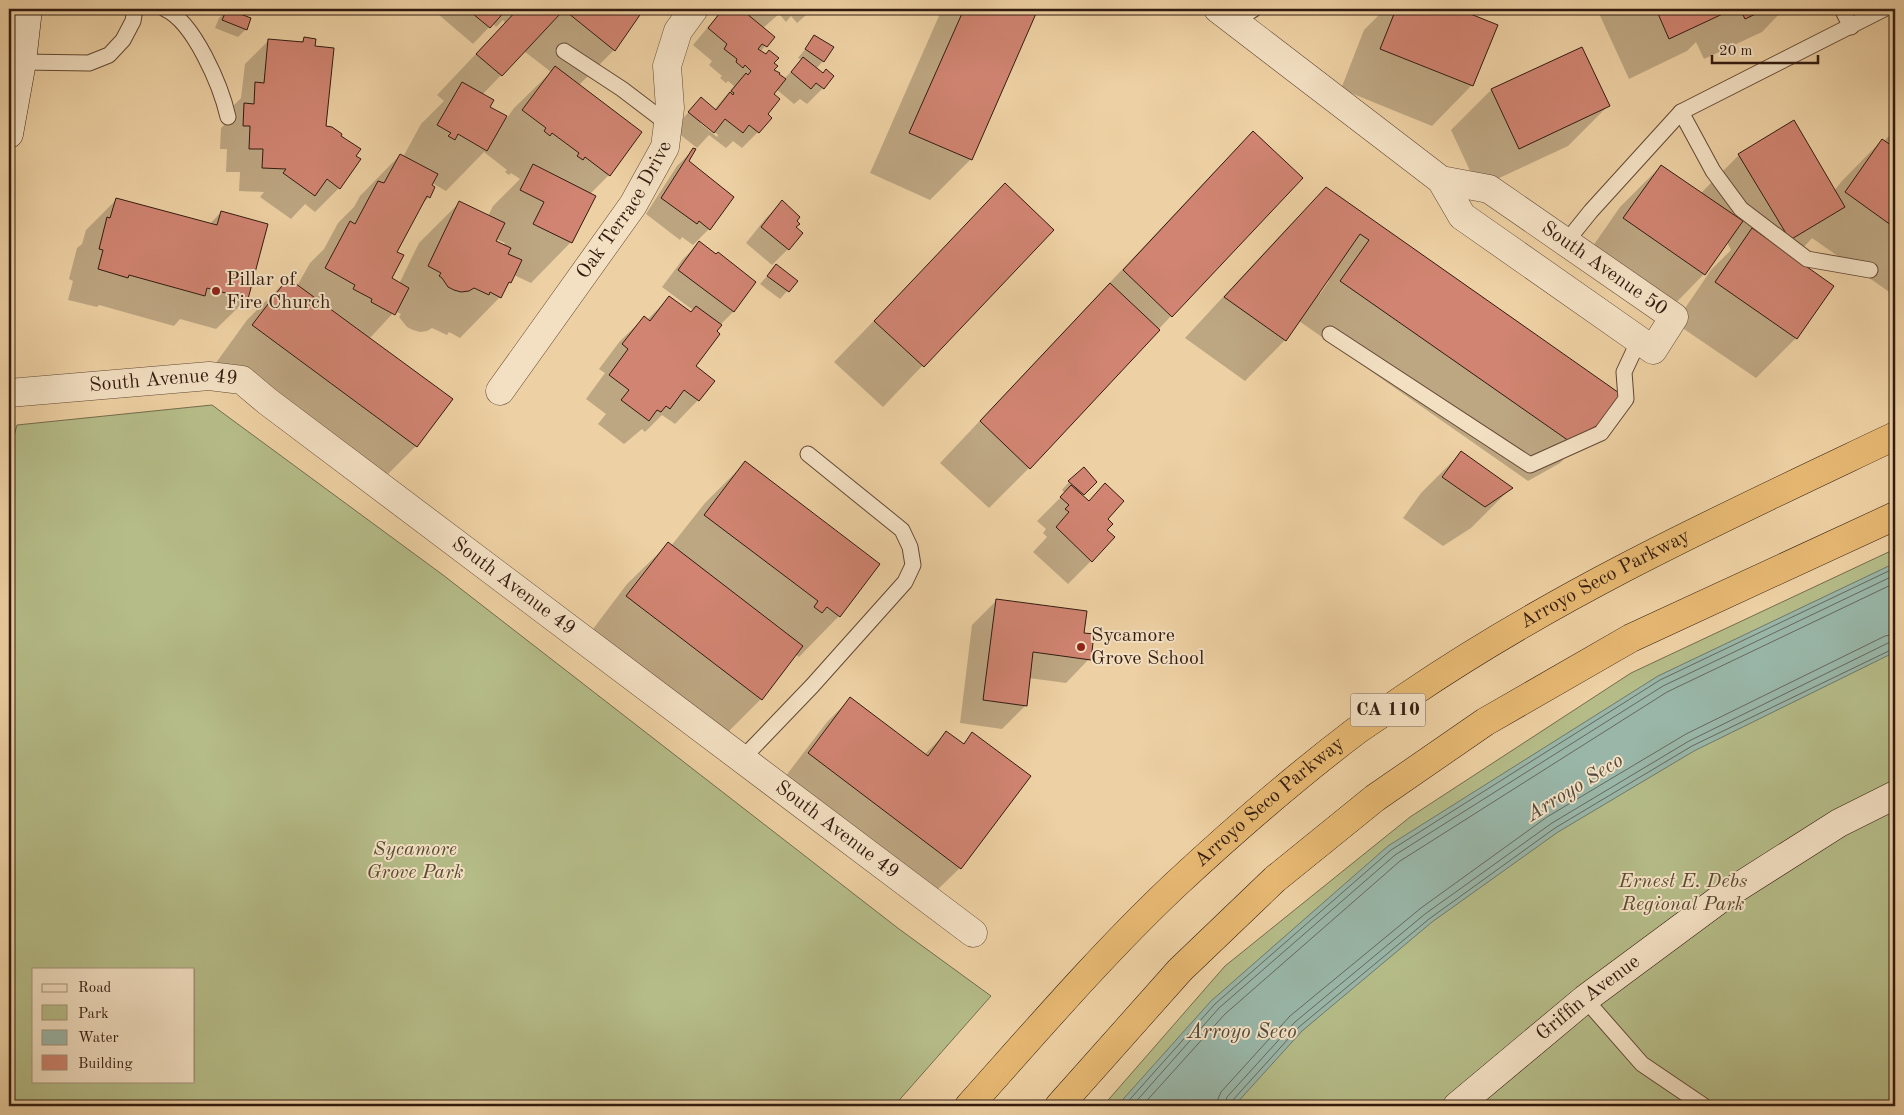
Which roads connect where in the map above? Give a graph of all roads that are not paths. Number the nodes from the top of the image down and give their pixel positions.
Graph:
1 (28, 9) edge
2 (135, 9) edge
3 (165, 9) edge
4 (694, 9) edge
5 (1842, 9) edge
6 (1884, 9) edge
7 (1236, 13) edge
8 (1850, 27) junction
9 (564, 51) dead end
10 (22, 62) junction
11 (1681, 112) junction
12 (228, 117) dead end
13 (668, 124) junction
14 (9, 134) edge
15 (1440, 180) junction
16 (1566, 242) junction
17 (1870, 270) dead end
18 (1330, 334) dead end
19 (1639, 340) junction
20 (500, 391) dead end
21 (9, 393) edge
22 (1895, 436) edge
23 (808, 454) dead end
24 (1895, 516) edge
25 (742, 759) junction
26 (1895, 795) edge
27 (973, 932) dead end
28 (1585, 999) junction
29 (969, 1106) edge
30 (1059, 1106) edge
31 (1457, 1106) edge
32 (1704, 1106) edge

1 - 10 street
2 - 10 lane
3 - 12 lane
4 - 13 street, Oak Terrace Drive
5 - 8 lane
6 - 8 lane
7 - 15 street, South Avenue 50
8 - 11 lane
9 - 13 lane
10 - 14 street
11 - 16 lane
11 - 17 lane
13 - 20 street, Oak Terrace Drive
15 - 16 street, South Avenue 50
15 - 19 street, South Avenue 50
16 - 19 street, South Avenue 50
18 - 19 lane
21 - 25 street, South Avenue 49
22 - 29 highway, Arroyo Seco Parkway / CA 110
23 - 25 lane
24 - 30 highway, CA 110
25 - 27 street, South Avenue 49
26 - 28 street, Griffin Avenue
28 - 31 street, Griffin Avenue
28 - 32 lane

